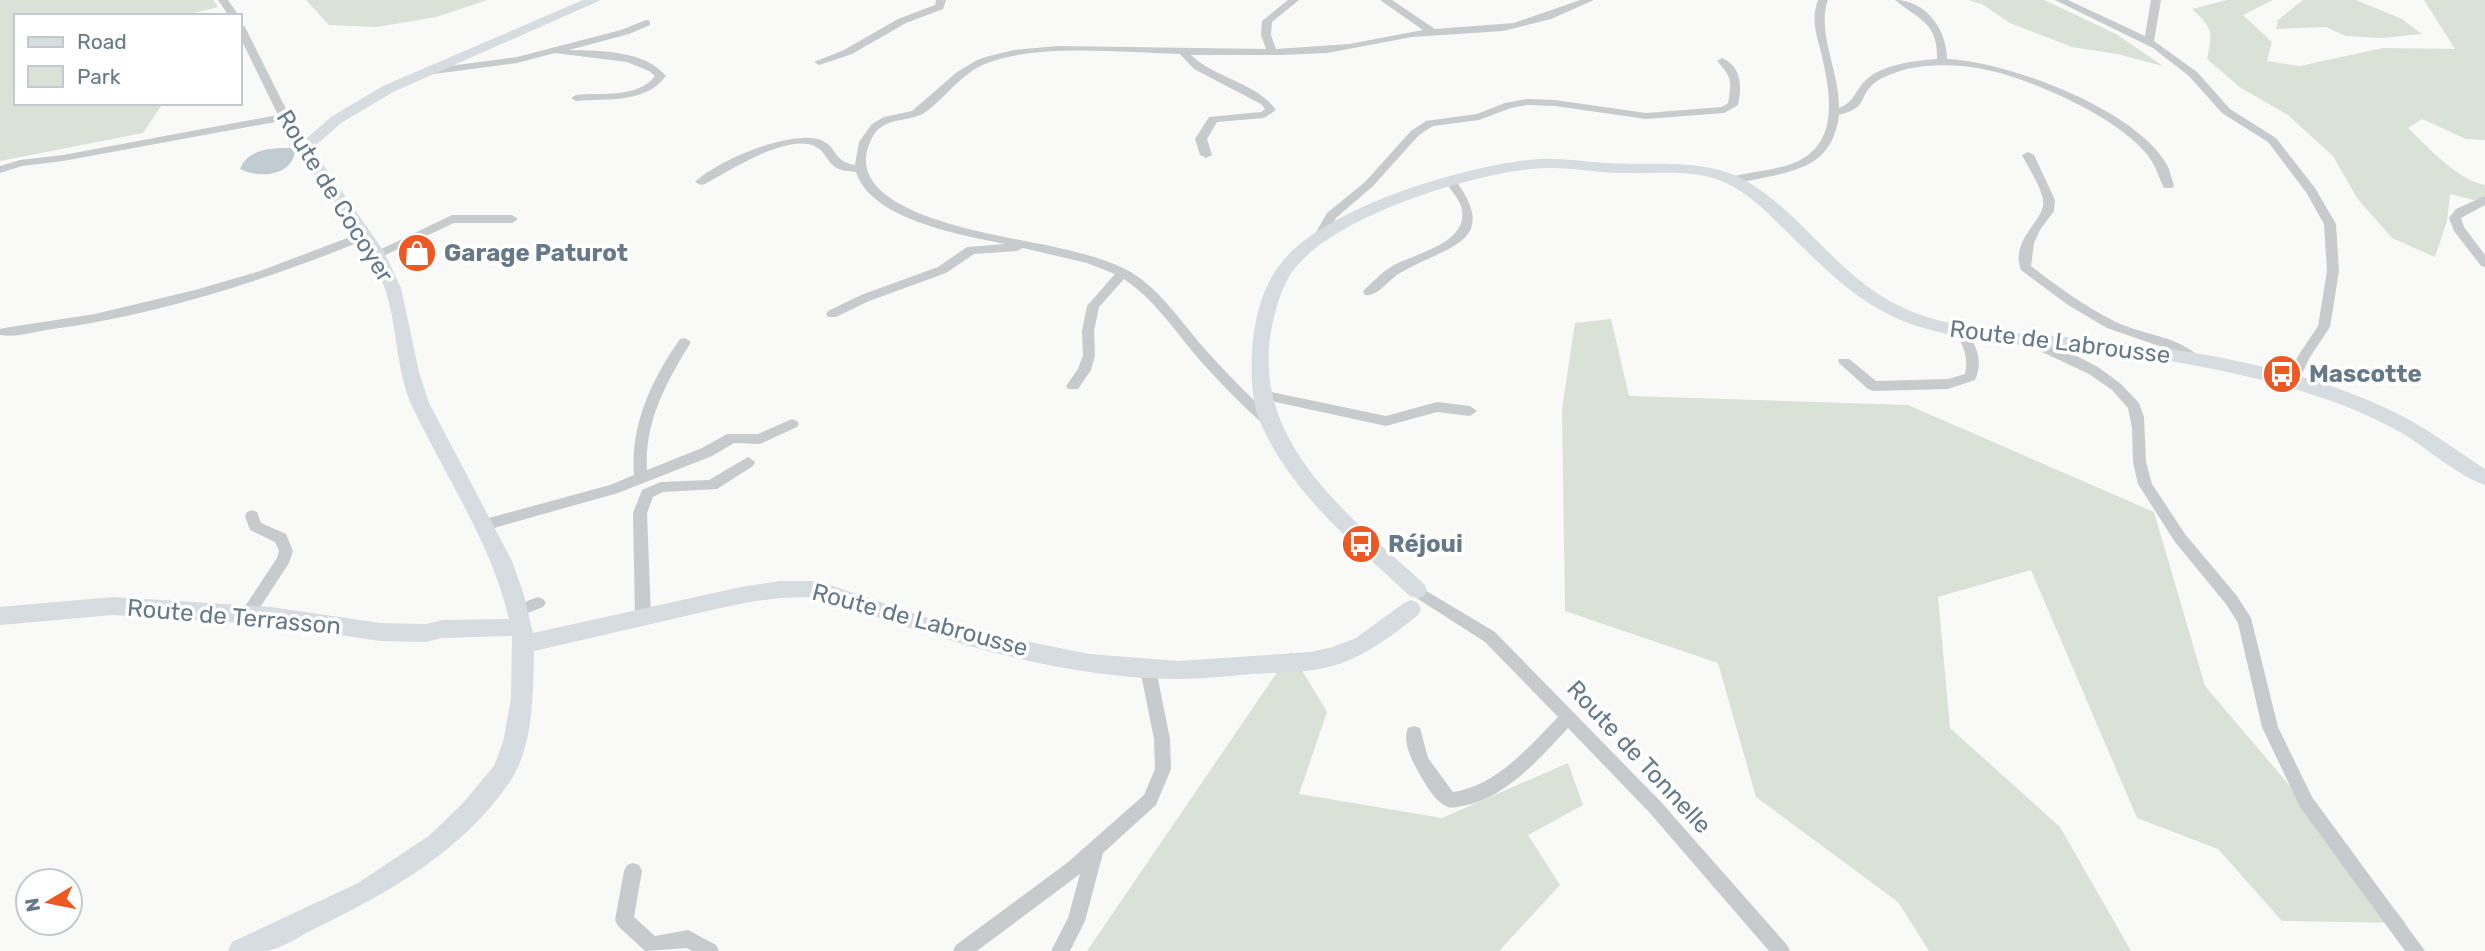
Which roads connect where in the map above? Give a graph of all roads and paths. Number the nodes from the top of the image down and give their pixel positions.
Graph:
1 (594, 0) edge
2 (941, 0) edge
3 (1294, 0) edge
4 (1385, 0) edge
5 (1589, 0) edge
6 (1823, 0) edge
7 (1900, 0) edge
8 (2060, 0) edge
9 (2156, 0) edge
10 (646, 23) dead end
11 (242, 31) edge
12 (1433, 32) junction
13 (2149, 41) junction
14 (551, 51) junction
15 (1182, 51) junction
16 (1272, 51) junction
17 (1722, 61) dead end
18 (819, 62) dead end
19 (1942, 62) junction
20 (422, 72) junction
21 (576, 98) dead end
22 (1832, 114) junction
23 (283, 117) junction
24 (308, 145) junction
25 (1206, 155) dead end
26 (2028, 155) dead end
27 (859, 169) junction
28 (0, 170) edge
29 (1734, 179) junction
30 (701, 182) dead end
31 (1452, 183) junction
32 (2168, 186) dead end
33 (2485, 200) edge
34 (512, 219) dead end
35 (363, 236) junction
36 (1319, 237) junction
37 (1029, 246) junction
38 (377, 254) junction
39 (2485, 263) edge
40 (1123, 273) junction
41 (1368, 292) dead end
42 (832, 314) dead end
43 (4, 332) dead end
44 (1962, 332) junction
45 (2019, 337) junction
46 (685, 342) dead end
47 (2197, 361) junction
48 (1844, 362) dead end
49 (2291, 383) junction
50 (1073, 386) dead end
51 (1262, 394) junction
52 (1469, 411) dead end
53 (1270, 423) junction
54 (792, 424) dead end
55 (748, 462) dead end
56 (2485, 478) edge
57 (641, 479) junction
58 (251, 516) dead end
59 (483, 525) junction
60 (1410, 602) junction
61 (538, 603) dead end
62 (248, 614) junction
63 (0, 617) edge
64 (643, 617) junction
65 (520, 626) junction
66 (426, 633) junction
67 (1148, 669) junction
68 (1568, 717) junction
69 (1414, 733) dead end
70 (1096, 846) junction
71 (633, 871) dead end
72 (241, 951) edge
73 (710, 951) edge
74 (962, 951) edge
75 (1060, 951) edge
76 (1781, 951) edge
77 (2416, 951) edge

1 - 20 main road
2 - 18 street
3 - 16 street
4 - 12 street
5 - 12 street
6 - 22 street
7 - 19 street
8 - 13 street
9 - 13 street
10 - 14 street
11 - 23 street, Route de Cocoyer
12 - 16 street
13 - 49 street
14 - 20 street
14 - 21 street
15 - 16 street
15 - 25 street
15 - 27 street
17 - 36 street
19 - 22 street
19 - 32 street
20 - 24 main road
22 - 29 street
23 - 24 street, Route de Cocoyer
23 - 28 street
24 - 35 street, Route de Cocoyer
26 - 47 street
27 - 30 street
27 - 37 street
29 - 31 street, Route de Labrousse
29 - 44 street, Route de Labrousse
31 - 36 street, Route de Labrousse
31 - 41 street
33 - 39 street
34 - 38 street
35 - 38 street, Route de Cocoyer
35 - 43 street
36 - 51 street, Route de Labrousse
37 - 40 street
37 - 42 street
38 - 59 street, Route de Cocoyer
40 - 50 street
40 - 53 street
44 - 45 street, Route de Labrousse
44 - 48 street
45 - 47 street, Route de Labrousse
45 - 77 street
46 - 57 street
47 - 49 street, Route de Labrousse
49 - 56 street, Route de Labrousse
51 - 52 street
51 - 53 street, Route de Labrousse
53 - 60 street, Route de Labrousse
54 - 57 street
55 - 64 street
57 - 59 street
58 - 62 street
59 - 65 street, Route de Cocoyer
60 - 67 street, Route de Labrousse
60 - 68 street, Route de Tonnelle
61 - 65 street
62 - 63 street, Route de Terrasson
62 - 66 street, Route de Terrasson
64 - 65 street, Route de Labrousse
64 - 67 street, Route de Labrousse
65 - 66 street, Route de Terrasson
65 - 66 street, Route de Terrasson
65 - 72 street, Route de Cocoyer
67 - 70 street
68 - 69 street
68 - 76 street, Route de Tonnelle
70 - 74 street
70 - 75 street
71 - 73 street

